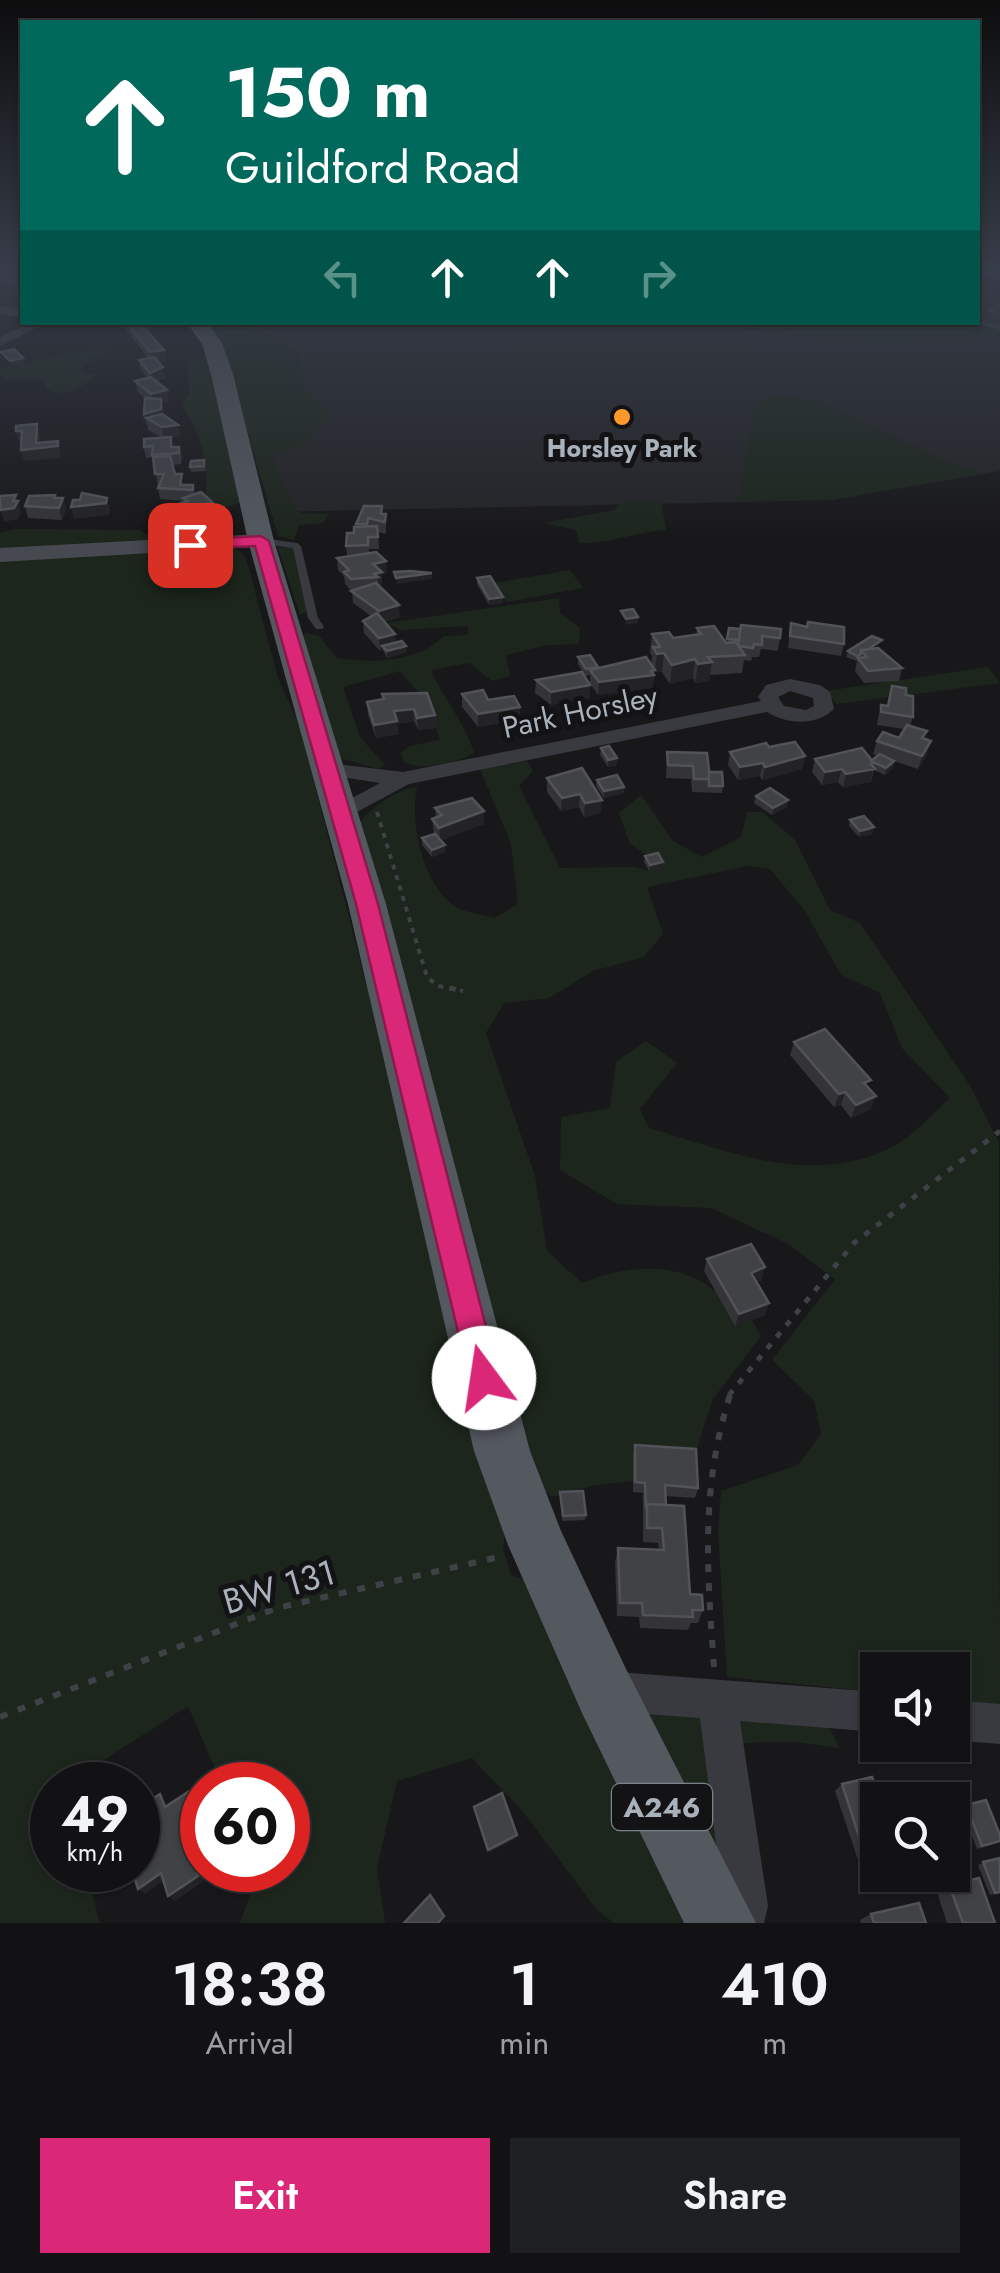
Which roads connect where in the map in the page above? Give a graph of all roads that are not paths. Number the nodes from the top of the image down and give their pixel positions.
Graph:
1 (216, 357) edge
2 (261, 541) junction
3 (0, 554) edge
4 (319, 627) dead end
5 (771, 706) dead end
6 (328, 770) junction
7 (403, 779) junction
8 (340, 814) junction
9 (604, 1691) junction
10 (716, 1696) junction
11 (860, 1710) edge
12 (970, 1722) edge
13 (1000, 1724) edge
14 (721, 1923) edge
15 (742, 1923) edge

1 - 2 main road, A246
2 - 3 street
2 - 4 lane
2 - 6 main road, A246
5 - 7 street, Park Horsley
6 - 7 street, Park Horsley
6 - 8 main road, A246
7 - 8 street, Park Horsley
8 - 9 main road, A246
9 - 10 street
9 - 14 main road, A246
10 - 11 street
10 - 15 street
12 - 13 street

